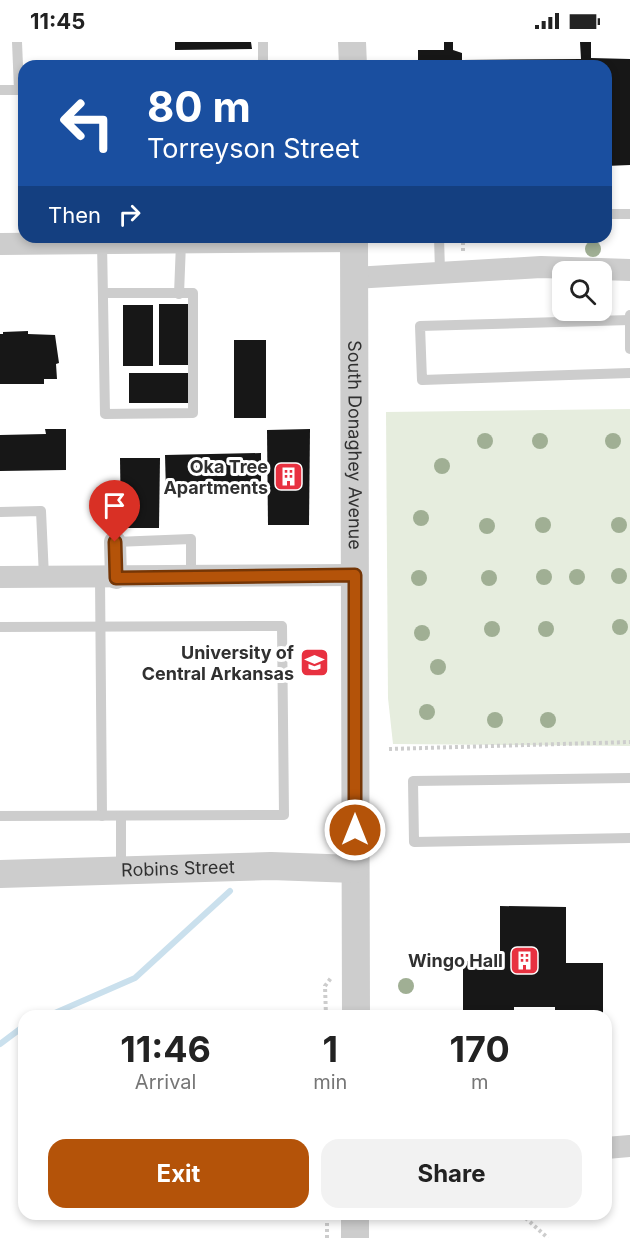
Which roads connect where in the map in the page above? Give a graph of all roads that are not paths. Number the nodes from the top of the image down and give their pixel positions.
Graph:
1 (17, 42) edge
2 (263, 42) edge
3 (352, 42) edge
4 (18, 60) edge
5 (263, 60) edge
6 (353, 60) edge
7 (0, 90) edge
8 (18, 90) edge
9 (612, 214) edge
10 (630, 214) edge
11 (51, 243) edge
12 (102, 243) edge
13 (181, 243) edge
14 (354, 243) edge
15 (439, 243) edge
16 (0, 244) edge
17 (630, 270) edge
18 (440, 271) junction
19 (354, 278) junction
20 (103, 293) junction
21 (179, 294) junction
22 (630, 318) edge
23 (630, 349) edge
24 (630, 373) edge
25 (0, 512) edge
26 (115, 542) joint
27 (355, 575) junction
28 (0, 577) edge
29 (44, 577) junction
30 (108, 578) junction
31 (191, 578) junction
32 (0, 627) edge
33 (101, 627) junction
34 (630, 778) edge
35 (0, 816) edge
36 (102, 816) junction
37 (120, 816) junction
38 (630, 838) edge
39 (356, 869) junction
40 (121, 870) junction
41 (0, 874) edge
42 (356, 1010) edge
43 (630, 1146) edge
44 (612, 1148) edge
45 (355, 1220) edge
46 (355, 1238) edge

1 - 4 lane
2 - 5 lane
3 - 6 street
7 - 8 lane
9 - 10 lane
11 - 16 street
12 - 20 lane
13 - 21 lane
14 - 19 street, South Donaghey Avenue
15 - 18 lane
17 - 18 street
18 - 19 street
19 - 27 street, South Donaghey Avenue
20 - 21 lane
20 - 21 lane
22 - 23 lane
22 - 24 lane
25 - 29 lane
26 - 30 street
26 - 31 lane
27 - 31 street
27 - 39 street, South Donaghey Avenue
28 - 29 street
29 - 30 street
30 - 31 street
30 - 33 lane
32 - 33 lane
33 - 36 lane
33 - 37 lane
34 - 38 lane
35 - 36 lane
36 - 37 lane
37 - 40 lane
39 - 40 street, Robins Street
39 - 42 street, South Donaghey Avenue
40 - 41 street, Robins Street
43 - 44 street
45 - 46 street

